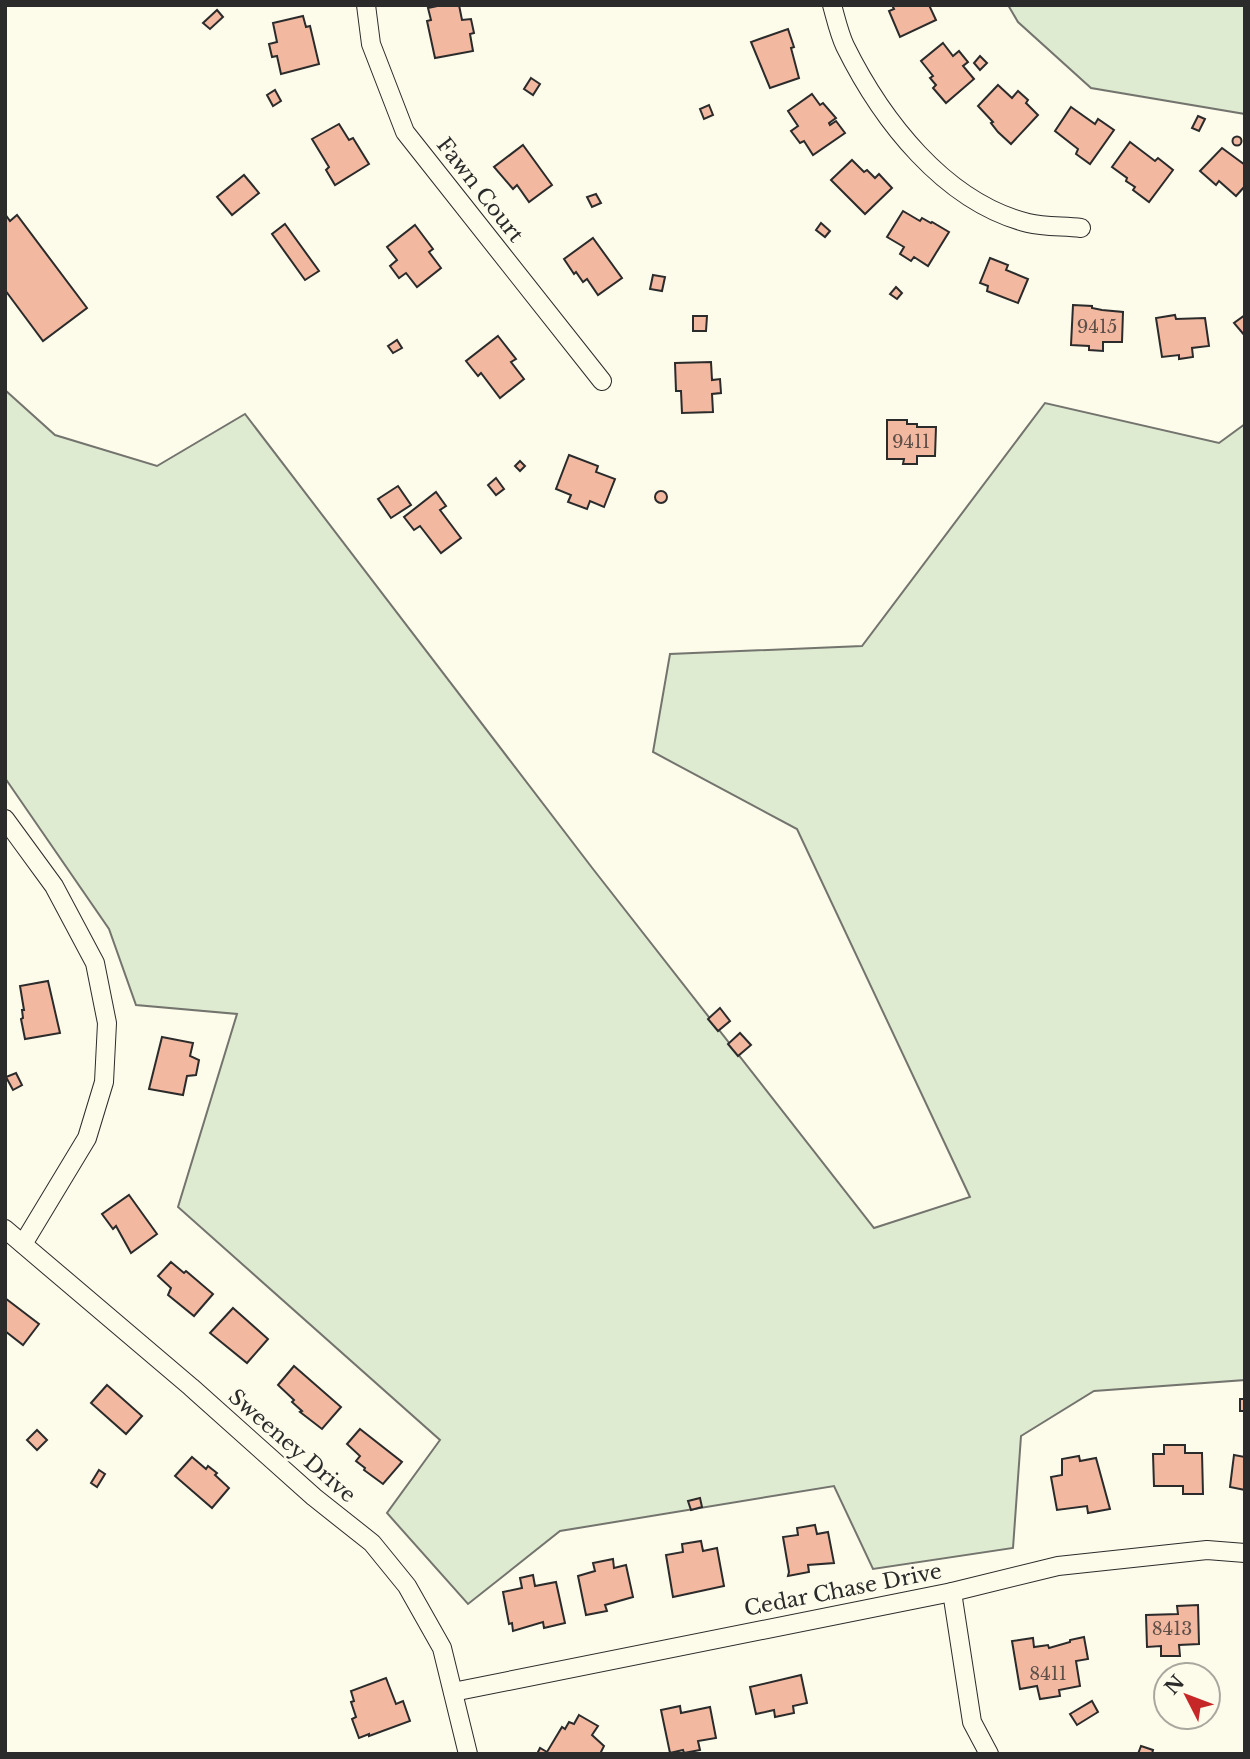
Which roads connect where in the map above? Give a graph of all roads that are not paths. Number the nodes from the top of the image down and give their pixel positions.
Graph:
1 (366, 5) edge
2 (832, 5) edge
3 (1081, 228) dead end
4 (602, 381) dead end
5 (5, 819) edge
6 (5, 1229) edge
7 (23, 1244) junction
8 (1245, 1553) edge
9 (952, 1592) junction
10 (453, 1692) junction
11 (468, 1754) edge
12 (989, 1754) edge

1 - 4 street, Fawn Court
2 - 3 street
5 - 7 street
6 - 7 street, Sweeney Drive
7 - 10 street, Sweeney Drive
8 - 9 street, Cedar Chase Drive
9 - 10 street, Cedar Chase Drive
9 - 12 street
10 - 11 street, Sweeney Drive

